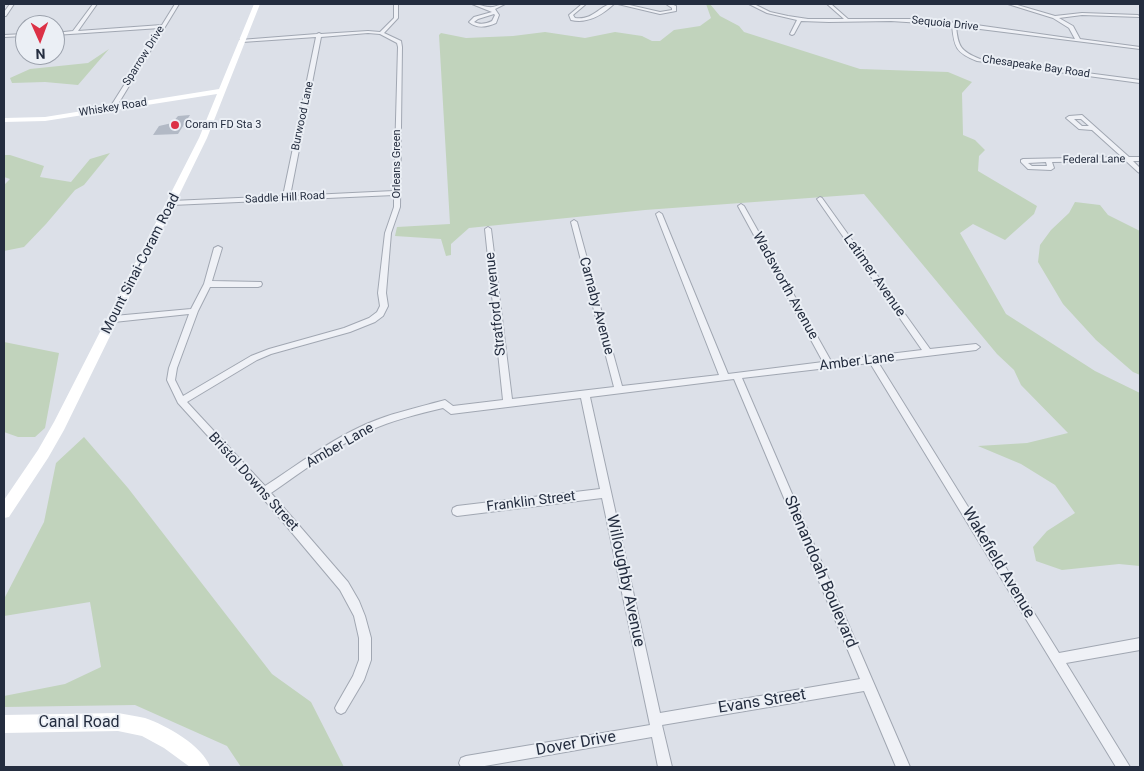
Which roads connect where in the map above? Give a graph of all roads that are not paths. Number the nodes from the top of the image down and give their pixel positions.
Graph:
1 (12, 4) edge
2 (96, 4) edge
3 (177, 4) edge
4 (256, 4) edge
5 (396, 4) edge
6 (474, 4) edge
7 (503, 4) edge
8 (584, 4) edge
9 (612, 4) edge
10 (620, 4) edge
11 (652, 4) edge
12 (668, 4) edge
13 (750, 4) edge
14 (829, 4) edge
15 (1010, 4) edge
16 (647, 9) junction
17 (493, 10) junction
18 (4, 15) edge
19 (1138, 16) dead end
20 (1055, 17) junction
21 (800, 19) junction
22 (846, 19) junction
23 (954, 25) junction
24 (163, 26) junction
25 (75, 32) junction
26 (65, 33) edge
27 (381, 33) junction
28 (319, 34) junction
29 (792, 34) dead end
30 (242, 40) junction
31 (1078, 40) junction
32 (1140, 48) edge
33 (1140, 82) edge
34 (222, 90) junction
35 (112, 109) junction
36 (4, 120) edge
37 (1094, 128) dead end
38 (1140, 159) edge
39 (1127, 160) junction
40 (1048, 161) dead end
41 (1140, 171) edge
42 (397, 193) junction
43 (286, 198) junction
44 (820, 199) dead end
45 (172, 203) junction
46 (741, 206) dead end
47 (659, 214) dead end
48 (574, 222) dead end
49 (488, 229) dead end
50 (218, 248) dead end
51 (208, 284) junction
52 (258, 284) dead end
53 (194, 312) junction
54 (114, 319) junction
55 (976, 347) dead end
56 (928, 354) junction
57 (873, 360) junction
58 (829, 365) junction
59 (731, 377) junction
60 (619, 390) junction
61 (585, 394) junction
62 (181, 400) junction
63 (508, 403) junction
64 (263, 493) junction
65 (606, 493) junction
66 (456, 511) dead end
67 (4, 512) edge
68 (1140, 644) edge
69 (1056, 659) junction
70 (868, 684) junction
71 (341, 708) dead end
72 (4, 724) edge
73 (656, 725) junction
74 (466, 763) dead end
75 (201, 767) edge
76 (665, 767) edge
77 (903, 767) edge
78 (1123, 767) edge

1 - 18 street
2 - 25 street
3 - 24 street, Sparrow Drive
4 - 30 main road, Mount Sinai-Coram Road
5 - 27 street
6 - 17 street
7 - 17 street
8 - 9 street
10 - 16 street
11 - 16 street
12 - 16 street
13 - 21 street, Sequoia Drive
14 - 22 street
15 - 20 street
17 - 17 street
19 - 20 street
20 - 31 street
21 - 22 street, Sequoia Drive
21 - 29 street
22 - 23 street, Sequoia Drive
23 - 31 street, Sequoia Drive
23 - 33 street, Chesapeake Bay Road
24 - 25 street
24 - 35 street, Sparrow Drive
25 - 26 street
27 - 28 street
27 - 42 street, Orleans Green
28 - 30 street
28 - 43 street, Burwood Lane
30 - 34 main road, Mount Sinai-Coram Road
31 - 32 street, Sequoia Drive
34 - 35 main road, Whiskey Road
34 - 45 main road, Mount Sinai-Coram Road
35 - 36 main road, Whiskey Road
37 - 39 street
38 - 39 street, Federal Lane
39 - 40 street, Federal Lane
39 - 41 street
42 - 43 street, Saddle Hill Road
42 - 62 street, Orleans Green
43 - 45 street, Saddle Hill Road
44 - 56 street, Latimer Avenue
45 - 54 main road, Mount Sinai-Coram Road
46 - 58 street, Wadsworth Avenue
47 - 59 street, Shenandoah Boulevard
48 - 60 street, Carnaby Avenue
49 - 63 street, Stratford Avenue
50 - 51 street, Bristol Downs Street
51 - 52 street
51 - 53 street, Bristol Downs Street
53 - 54 street
53 - 62 street, Bristol Downs Street
54 - 67 main road, Mount Sinai-Coram Road
55 - 56 street, Amber Lane
56 - 57 street, Amber Lane
57 - 58 street, Amber Lane
57 - 69 street, Wakefield Avenue
58 - 59 street, Amber Lane
59 - 60 street, Amber Lane
59 - 70 street, Shenandoah Boulevard
60 - 61 street, Amber Lane
61 - 63 street, Amber Lane
61 - 65 street, Willoughby Avenue
62 - 64 street, Bristol Downs Street
63 - 64 street, Amber Lane
64 - 71 street, Bristol Downs Street
65 - 66 street, Franklin Street
65 - 73 street, Willoughby Avenue
68 - 69 street
69 - 78 street, Wakefield Avenue
70 - 73 street, Evans Street
70 - 77 street, Shenandoah Boulevard
72 - 75 main road, Canal Road
73 - 74 street, Dover Drive
73 - 76 street, Willoughby Avenue

